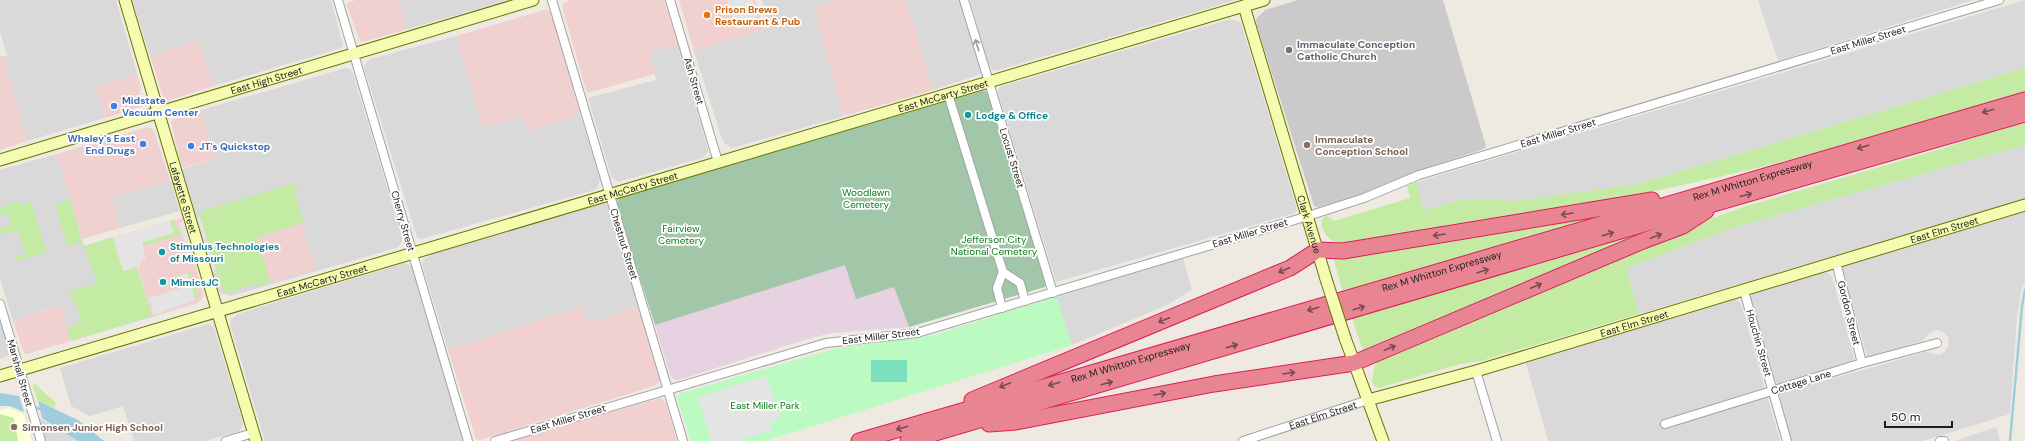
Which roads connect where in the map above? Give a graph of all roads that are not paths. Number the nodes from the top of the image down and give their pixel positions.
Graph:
1 (125, 0) edge
2 (338, 0) edge
3 (533, 0) edge
4 (552, 0) edge
5 (670, 0) edge
6 (964, 0) edge
7 (1264, 0) edge
8 (1999, 0) edge
9 (1244, 6) junction
10 (354, 55) junction
11 (988, 82) junction
12 (948, 94) junction
13 (2025, 100) edge
14 (158, 113) junction
15 (2025, 114) edge
16 (0, 160) edge
17 (718, 162) junction
18 (609, 195) junction
19 (1719, 196) junction
20 (2025, 205) edge
21 (1308, 216) junction
22 (1318, 250) junction
23 (412, 253) junction
24 (1836, 262) junction
25 (1003, 272) junction
26 (1744, 291) junction
27 (1053, 293) junction
28 (1025, 301) junction
29 (0, 304) edge
30 (1002, 308) junction
31 (217, 311) junction
32 (1937, 343) dead end
33 (1354, 363) junction
34 (1862, 363) junction
35 (20, 370) junction
36 (1476, 371) junction
37 (0, 376) edge
38 (668, 389) junction
39 (1773, 390) junction
40 (1368, 400) junction
41 (920, 423) junction
42 (1666, 424) dead end
43 (956, 427) junction
44 (255, 437) edge
45 (40, 441) edge
46 (226, 441) edge
47 (468, 441) edge
48 (495, 441) edge
49 (683, 441) edge
50 (859, 441) edge
51 (908, 441) edge
52 (1242, 441) edge
53 (1383, 441) edge
54 (1497, 441) edge
55 (1787, 441) edge

1 - 14 main road, Lafayette Street
2 - 10 street, Cherry Street
3 - 10 main road, East High Street
4 - 18 street, Chestnut Street
5 - 17 street, Ash Street
11 -> 6 street, Locust Street
7 - 9 main road, East McCarty Street
8 - 21 street, East Miller Street
9 - 11 main road, East McCarty Street
9 - 21 main road, Clark Avenue
10 - 14 main road, East High Street
10 - 23 street, Cherry Street
11 - 12 main road, East McCarty Street
11 - 27 street, Locust Street
12 - 17 main road, East McCarty Street
12 - 25 street
13 -> 19 highway, Rex M Whitton Expressway
14 - 16 main road, East High Street
14 - 31 main road, Lafayette Street
19 -> 15 highway, Rex M Whitton Expressway
17 - 18 main road, East McCarty Street
18 - 23 main road, East McCarty Street
18 - 38 street, Chestnut Street
19 -> 22 highway
33 -> 19 highway
19 -> 41 highway, Rex M Whitton Expressway
43 -> 19 highway, Rex M Whitton Expressway
20 - 24 main road, East Elm Street
21 - 22 main road, Clark Avenue
21 - 27 street, East Miller Street
22 - 33 main road, Clark Avenue, bridge
22 -> 41 highway
23 - 31 main road, East McCarty Street
23 - 47 street, Cherry Street
24 - 26 main road, East Elm Street
24 - 34 street, Gordon Street
25 - 28 street
25 - 30 street
26 - 36 main road, East Elm Street
26 - 39 street, Houchin Street
27 - 28 street, East Miller Street
28 - 30 street, East Miller Street
29 - 35 street, Marshall Street
30 - 38 street, East Miller Street
31 - 35 main road, East McCarty Street
31 - 44 main road, Lafayette Street
32 - 34 street, Cottage Lane
33 - 40 main road, Clark Avenue
43 -> 33 highway
34 - 39 street, Cottage Lane
35 - 37 main road, East McCarty Street
35 - 45 street, Marshall Street
36 - 40 main road, East Elm Street
36 - 54 street
38 - 48 street, East Miller Street
38 - 49 street, Chestnut Street
39 - 42 street, Cottage Lane
39 - 55 street, Houchin Street
40 - 52 street, East Elm Street
40 - 53 main road, Clark Avenue
41 -> 50 highway, Rex M Whitton Expressway
43 - 51 highway, Rex M Whitton Expressway
44 - 46 street

